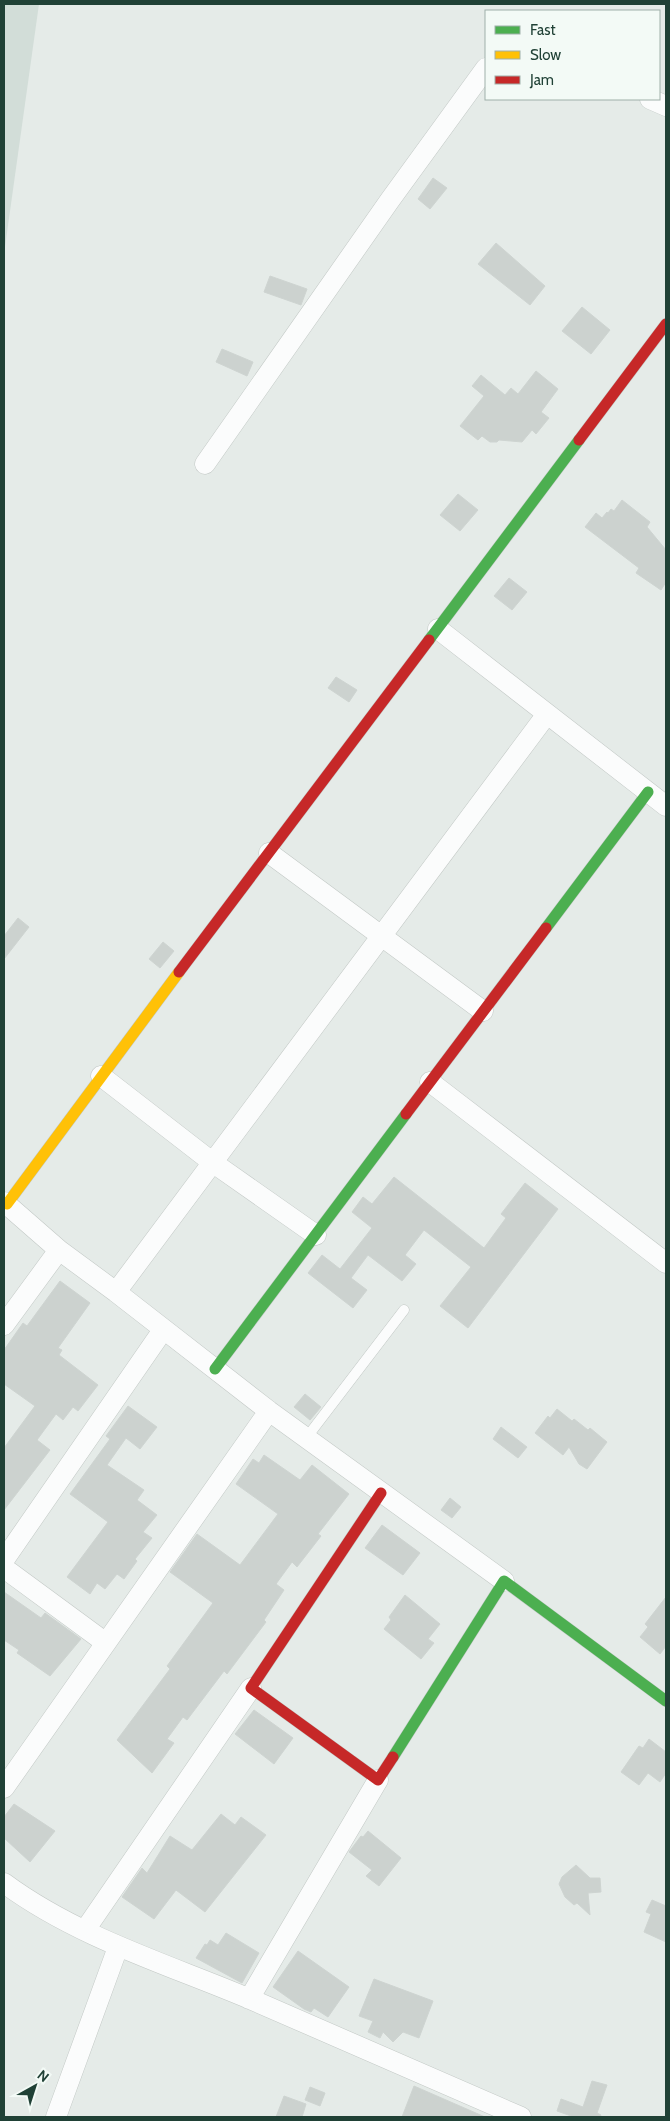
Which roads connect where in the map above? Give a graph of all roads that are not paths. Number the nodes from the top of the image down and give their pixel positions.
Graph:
1 (485, 69) edge
2 (652, 100) edge
3 (666, 106) edge
4 (666, 324) edge
5 (205, 464) dead end
6 (438, 628) junction
7 (547, 714) junction
8 (648, 792) junction
9 (666, 806) edge
10 (269, 853) junction
11 (380, 936) junction
12 (483, 1012) junction
13 (101, 1076) junction
14 (430, 1082) junction
15 (212, 1162) junction
16 (6, 1203) edge
17 (316, 1234) junction
18 (59, 1250) junction
19 (666, 1263) edge
20 (116, 1292) junction
21 (404, 1310) dead end
22 (4, 1325) edge
23 (163, 1330) junction
24 (215, 1369) junction
25 (269, 1411) junction
26 (307, 1437) junction
27 (380, 1493) junction
28 (4, 1560) edge
29 (4, 1568) edge
30 (504, 1581) junction
31 (106, 1644) junction
32 (251, 1688) junction
33 (666, 1701) edge
34 (378, 1780) junction
35 (4, 1788) edge
36 (4, 1883) edge
37 (84, 1930) junction
38 (118, 1948) junction
39 (249, 1999) junction
40 (56, 2117) edge
41 (521, 2117) edge

1 - 5 street
2 - 3 street
4 - 6 street
6 - 7 street
6 - 10 street
7 - 8 street
7 - 11 street
8 - 9 street
8 - 12 street
10 - 11 street
10 - 13 street
11 - 12 street
11 - 15 street
12 - 14 street
13 - 15 street
13 - 16 street
14 - 17 street
14 - 19 street
15 - 17 street
15 - 20 street
16 - 18 street
17 - 24 street
18 - 20 street
18 - 22 street
20 - 23 street
21 - 26 lane
23 - 24 street
23 - 28 street
24 - 25 street
25 - 26 street
25 - 31 street
26 - 27 street
27 - 30 street
27 - 32 street
29 - 31 street
30 - 33 street
30 - 34 street
31 - 35 street
32 - 34 street
32 - 37 street
34 - 39 street
36 - 37 street
37 - 38 street
38 - 39 street
38 - 40 street
39 - 41 street

